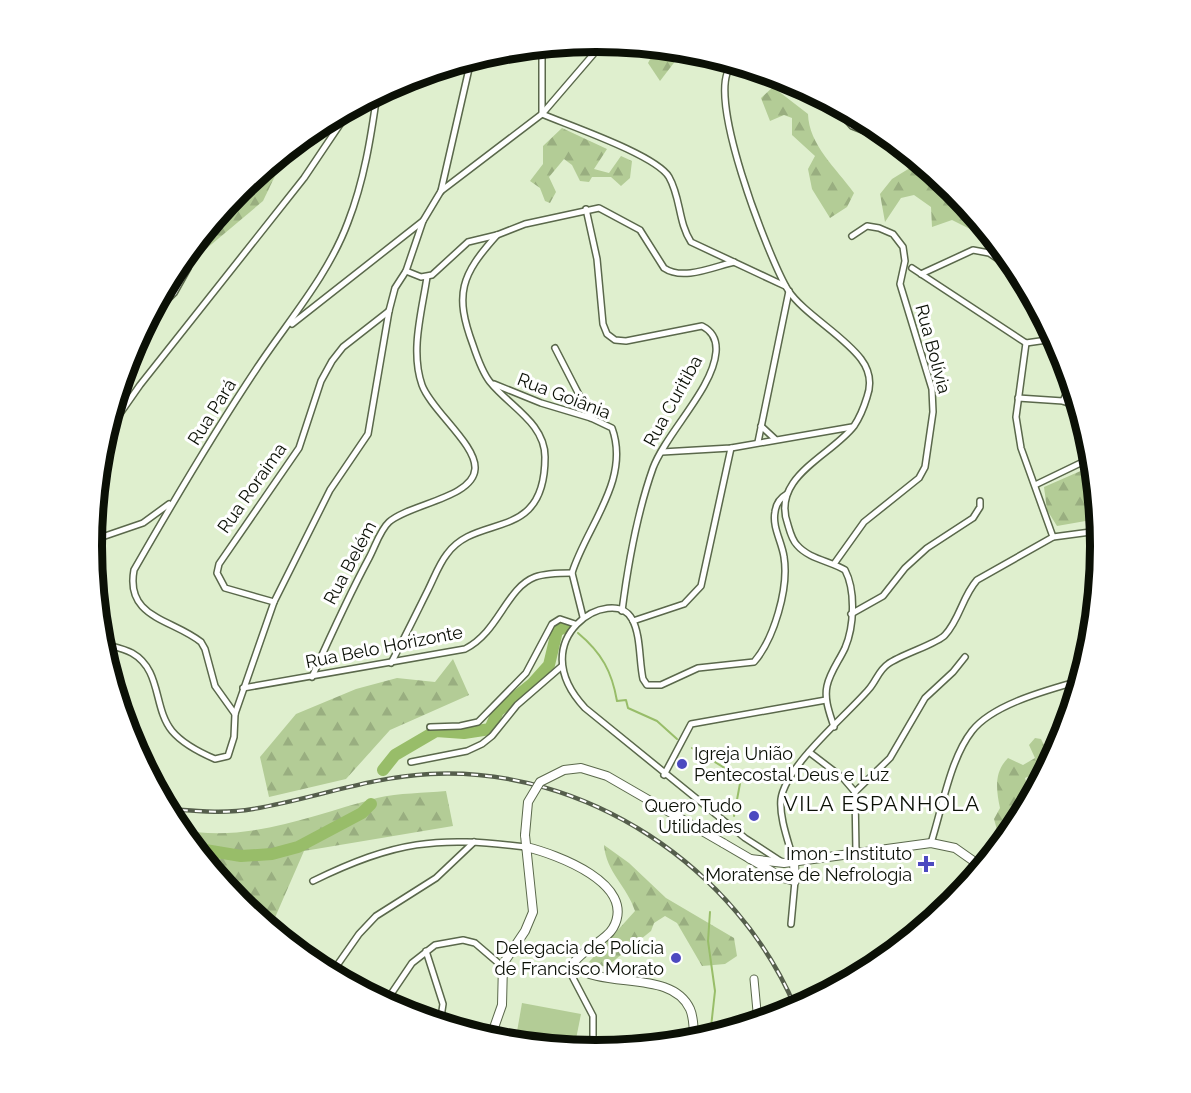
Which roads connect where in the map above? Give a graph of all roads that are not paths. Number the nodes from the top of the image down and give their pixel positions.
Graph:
1 (595, 52) edge
2 (542, 56) edge
3 (469, 69) edge
4 (729, 71) edge
5 (376, 104) edge
6 (543, 114) junction
7 (340, 124) edge
8 (441, 191) junction
9 (586, 209) junction
10 (423, 221) junction
11 (497, 235) junction
12 (852, 236) dead end
13 (995, 257) edge
14 (734, 262) junction
15 (188, 268) dead end
16 (912, 268) dead end
17 (406, 271) junction
18 (921, 274) junction
19 (427, 277) junction
20 (788, 289) junction
21 (168, 299) edge
22 (389, 311) junction
23 (288, 327) junction
24 (1045, 340) edge
25 (1026, 343) junction
26 (555, 348) dead end
27 (489, 382) junction
28 (1065, 396) edge
29 (1018, 398) junction
30 (1063, 401) junction
31 (1068, 403) edge
32 (121, 411) edge
33 (591, 418) junction
34 (761, 426) junction
35 (854, 426) junction
36 (775, 439) junction
37 (758, 442) junction
38 (731, 448) junction
39 (662, 452) junction
40 (1082, 462) edge
41 (1035, 485) junction
42 (787, 494) junction
43 (173, 501) junction
44 (980, 501) dead end
45 (1089, 532) edge
46 (1053, 537) junction
47 (101, 538) edge
48 (834, 564) junction
49 (572, 573) junction
50 (273, 602) junction
51 (622, 611) junction
52 (851, 614) junction
53 (583, 617) junction
54 (633, 621) junction
55 (575, 624) junction
56 (112, 647) edge
57 (965, 657) dead end
58 (391, 663) junction
59 (562, 666) junction
60 (312, 677) junction
61 (1070, 684) edge
62 (243, 688) junction
63 (826, 700) junction
64 (235, 714) junction
65 (430, 727) dead end
66 (834, 727) junction
67 (809, 752) junction
68 (411, 762) dead end
69 (664, 775) junction
70 (855, 792) junction
71 (474, 842) junction
72 (931, 843) junction
73 (526, 847) junction
74 (856, 852) junction
75 (750, 860) junction
76 (794, 862) junction
77 (975, 862) edge
78 (784, 863) junction
79 (313, 880) dead end
80 (795, 881) junction
81 (791, 924) dead end
82 (426, 951) junction
83 (572, 965) junction
84 (336, 967) edge
85 (503, 967) junction
86 (754, 979) dead end
87 (390, 996) edge
88 (757, 1013) edge
89 (441, 1015) edge
90 (493, 1030) edge
91 (693, 1031) edge
92 (593, 1040) edge

1 - 6 street
2 - 6 street
3 - 8 street
4 - 20 street
5 - 23 street, Rua Pará
6 - 8 street
6 - 14 street
7 - 32 street
8 - 10 street
9 - 11 street
9 - 14 street
9 - 39 street, Rua Curitiba
10 - 17 street
10 - 23 street
11 - 19 street
11 - 27 street
12 - 48 street, Rua Bolívia
13 - 18 street
14 - 20 street
15 - 21 street
16 - 18 street
17 - 19 street
17 - 22 street
18 - 25 street
19 - 60 street, Rua Belém
20 - 34 street
20 - 35 street
22 - 50 street
22 - 50 street, Rua Roraima
23 - 43 street, Rua Pará
24 - 25 street
25 - 29 street
26 - 33 street
27 - 33 street, Rua Goiânia
27 - 58 street
28 - 30 street
29 - 30 street
29 - 41 street
30 - 31 street
33 - 49 street, Rua Goiânia
34 - 36 street
34 - 37 street
35 - 36 street
35 - 42 street
36 - 37 street
37 - 38 street
38 - 39 street
38 - 54 street
39 - 51 street, Rua Curitiba
40 - 41 street
41 - 46 street
42 - 48 street
42 - 54 street
43 - 47 street
43 - 64 street, Rua Pará
44 - 52 street
45 - 46 street
46 - 66 street
48 - 52 street
49 - 53 street
49 - 58 street, Rua Belo Horizonte
50 - 62 street
51 - 53 street
51 - 54 street
52 - 63 street
53 - 55 street
55 - 59 street
55 - 65 street
56 - 64 street
57 - 70 street
58 - 60 street, Rua Belo Horizonte
59 - 68 street
59 - 69 street
60 - 62 street, Rua Belo Horizonte
61 - 72 street
62 - 64 street
63 - 66 street
63 - 69 street
66 - 67 street
67 - 70 street
67 - 76 street
69 - 78 street
70 - 74 street
71 - 73 street
71 - 79 street
71 - 84 street
72 - 74 main road
72 - 77 main road
73 - 75 main road, bridge
73 - 83 main road
73 - 85 main road
74 - 76 main road
75 - 78 main road
75 - 80 main road
76 - 78 main road
76 - 80 main road
80 - 81 street
82 - 85 street
82 - 87 street
82 - 89 street
83 - 91 main road
83 - 92 street
85 - 90 main road
86 - 88 street

